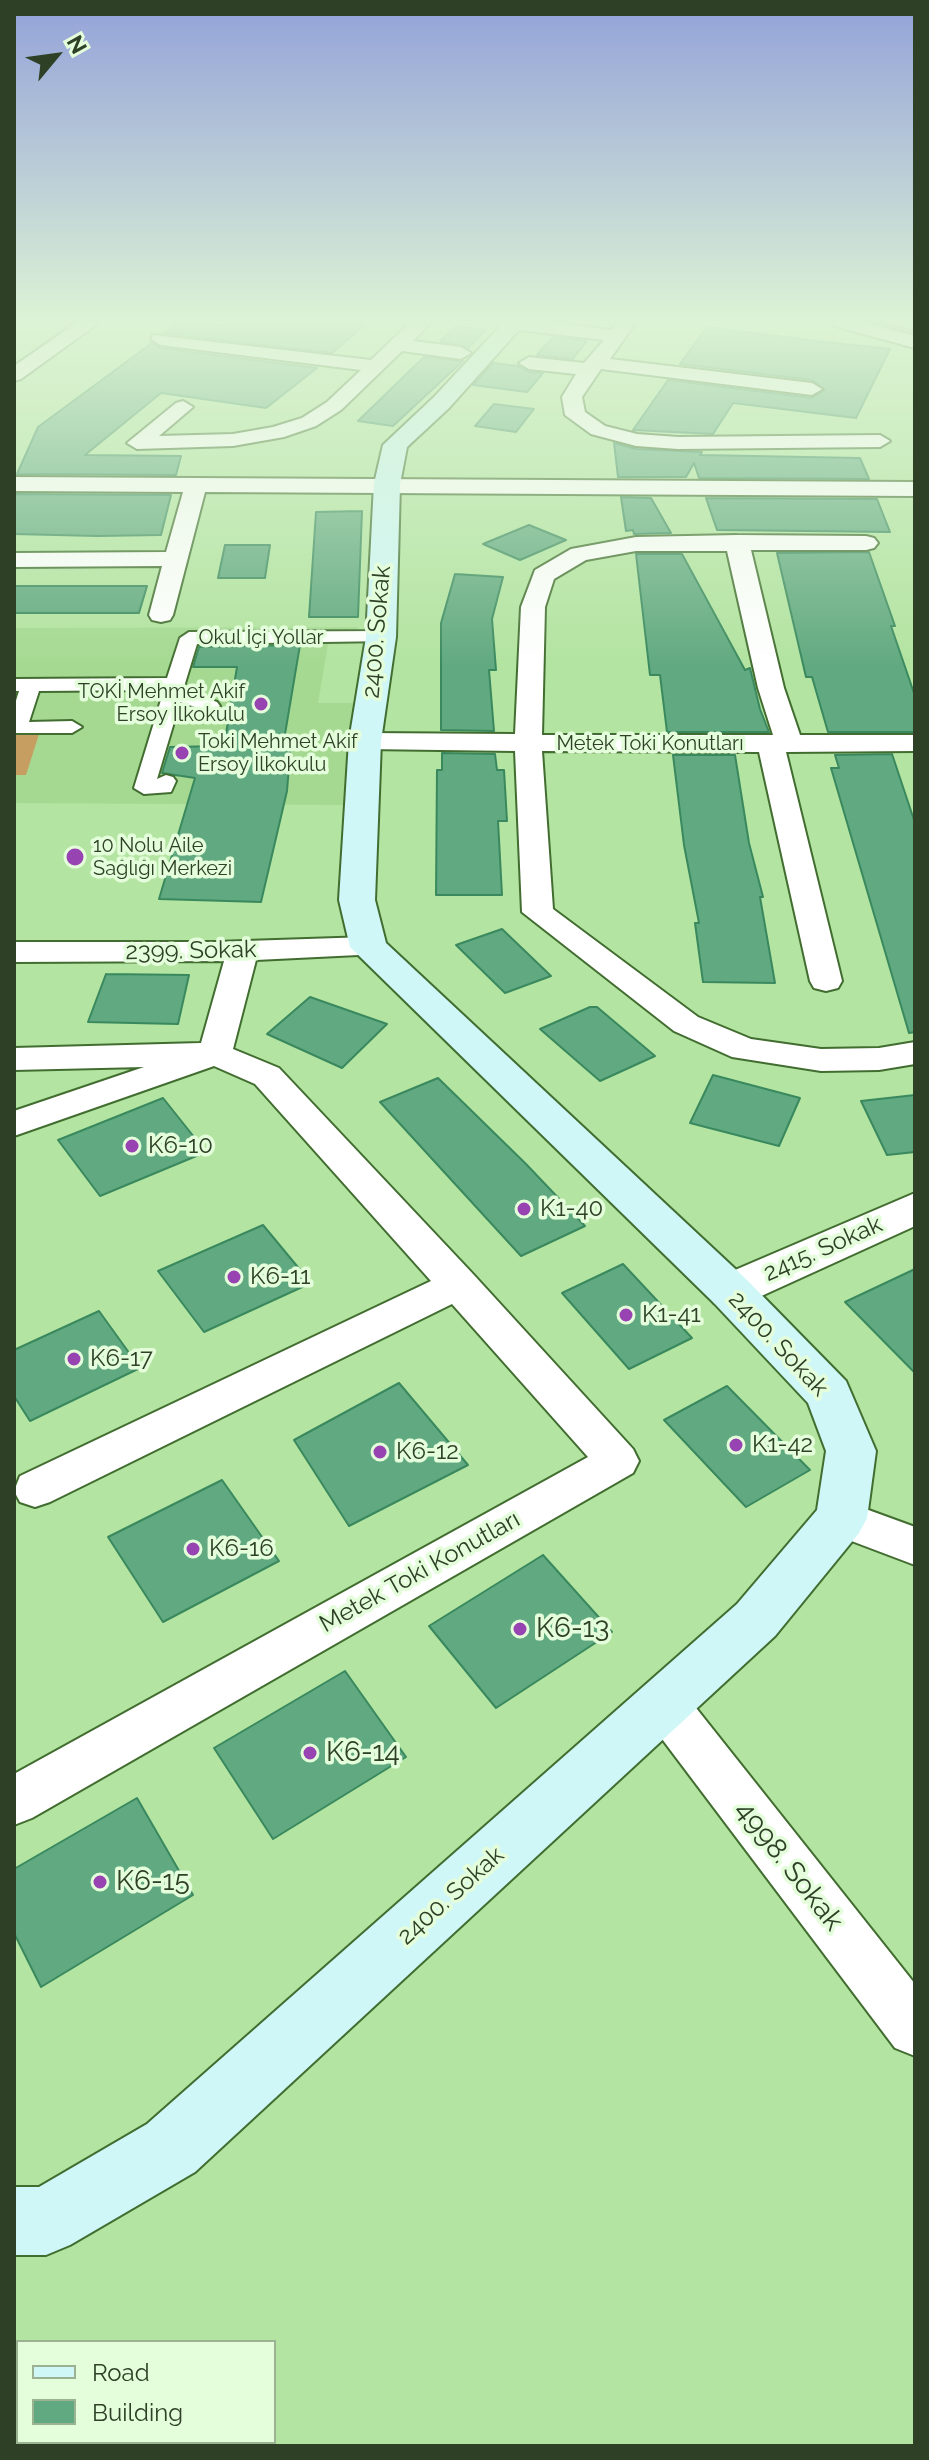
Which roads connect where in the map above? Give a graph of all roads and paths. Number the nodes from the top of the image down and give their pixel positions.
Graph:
1 (145, 437) edge
2 (253, 437) edge
3 (404, 437) edge
4 (624, 437) edge
5 (880, 441) dead end
6 (14, 484) edge
7 (196, 484) junction
8 (387, 484) junction
9 (915, 489) edge
10 (737, 542) junction
11 (866, 543) dead end
12 (176, 559) junction
13 (14, 560) edge
14 (161, 615) dead end
15 (381, 637) junction
16 (23, 685) edge
17 (174, 689) junction
18 (210, 706) dead end
19 (72, 727) dead end
20 (365, 741) junction
21 (528, 743) junction
22 (915, 743) edge
23 (780, 744) junction
24 (166, 781) dead end
25 (368, 947) junction
26 (243, 950) junction
27 (14, 952) edge
28 (826, 981) dead end
29 (915, 1053) edge
30 (215, 1054) junction
31 (14, 1059) edge
32 (14, 1124) edge
33 (915, 1208) edge
34 (459, 1284) junction
35 (730, 1291) junction
36 (35, 1489) dead end
37 (841, 1518) junction
38 (915, 1546) edge
39 (664, 1704) junction
40 (14, 1801) edge
41 (915, 2028) edge
42 (14, 2221) edge

1 - 2 street
3 - 8 main road, 2400. Sokak
4 - 5 street
6 - 7 street
7 - 8 street
7 - 12 street
8 - 9 street
8 - 15 main road, 2400. Sokak
10 - 11 street, Metek Toki Konutları
10 - 21 street, Metek Toki Konutları
10 - 23 street, Metek Toki Konutları
12 - 13 street
12 - 14 street
15 - 17 street, Okul İçi Yollar
15 - 20 main road, 2400. Sokak
16 - 17 street
16 - 19 street
17 - 18 street
17 - 24 street, Okul İçi Yollar
20 - 21 street, Metek Toki Konutları
20 - 25 main road, 2400. Sokak
21 - 23 street, Metek Toki Konutları
21 - 29 street, Metek Toki Konutları
22 - 23 street, Metek Toki Konutları
23 - 28 street, Metek Toki Konutları
25 - 26 street, 2399. Sokak
25 - 35 main road, 2400. Sokak
26 - 27 street, 2399. Sokak
26 - 30 street
30 - 31 street, Metek Toki Konutları
30 - 32 street
30 - 34 street, Metek Toki Konutları
33 - 35 street, 2415. Sokak
34 - 36 street
34 - 40 street, Metek Toki Konutları
35 - 37 main road, 2400. Sokak
37 - 38 street
37 - 39 main road, 2400. Sokak
39 - 41 street, 4998. Sokak
39 - 42 main road, 2400. Sokak

